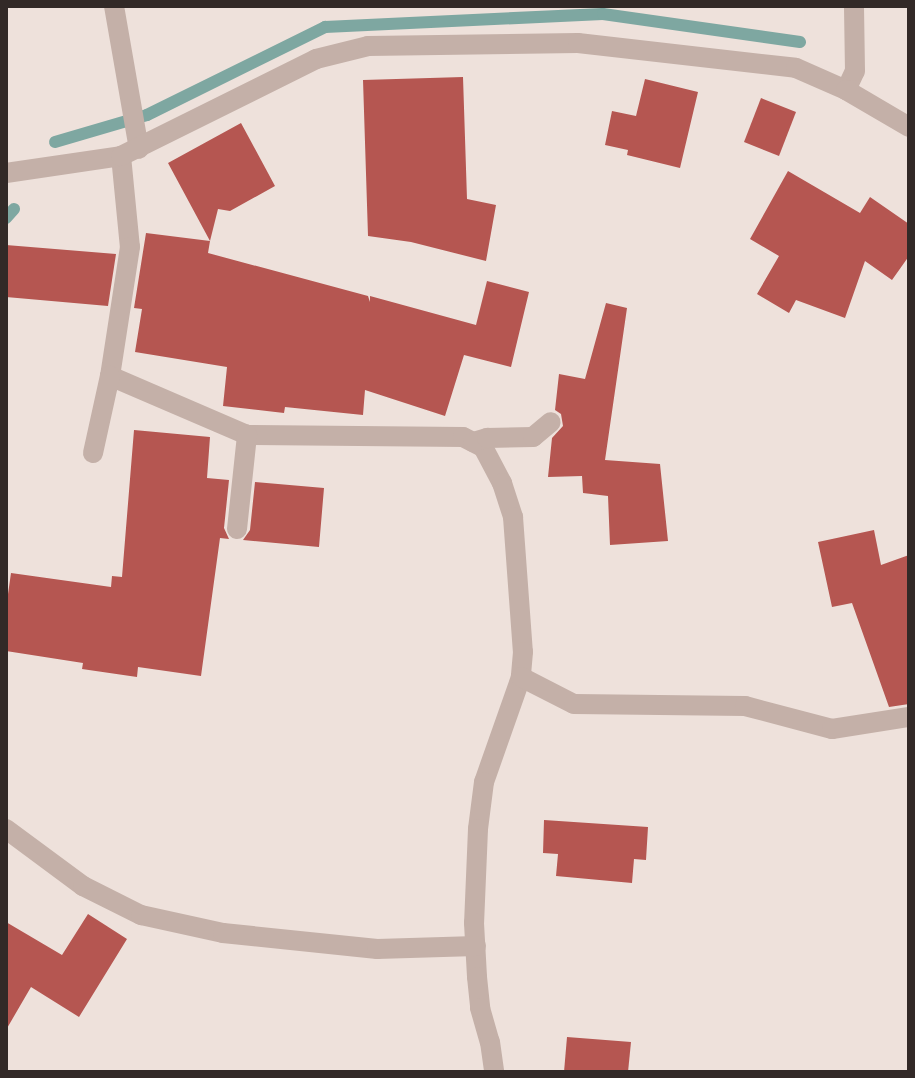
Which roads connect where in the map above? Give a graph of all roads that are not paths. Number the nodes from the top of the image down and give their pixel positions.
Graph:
1 (114, 6) edge
2 (854, 6) edge
3 (846, 90) junction
4 (909, 127) edge
5 (132, 146) junction
6 (6, 173) edge
7 (110, 376) junction
8 (551, 422) dead end
9 (247, 435) junction
10 (473, 442) junction
11 (93, 453) dead end
12 (237, 529) dead end
13 (521, 677) junction
14 (909, 717) edge
15 (6, 829) edge
16 (476, 946) junction
17 (494, 1072) edge

1 - 5 street
2 - 3 street
3 - 4 street
3 - 5 street
5 - 6 street
5 - 7 street
7 - 9 street
7 - 11 street
8 - 10 street
9 - 10 street
9 - 12 street
10 - 13 street
13 - 14 street
13 - 16 street
15 - 16 street
16 - 17 street

